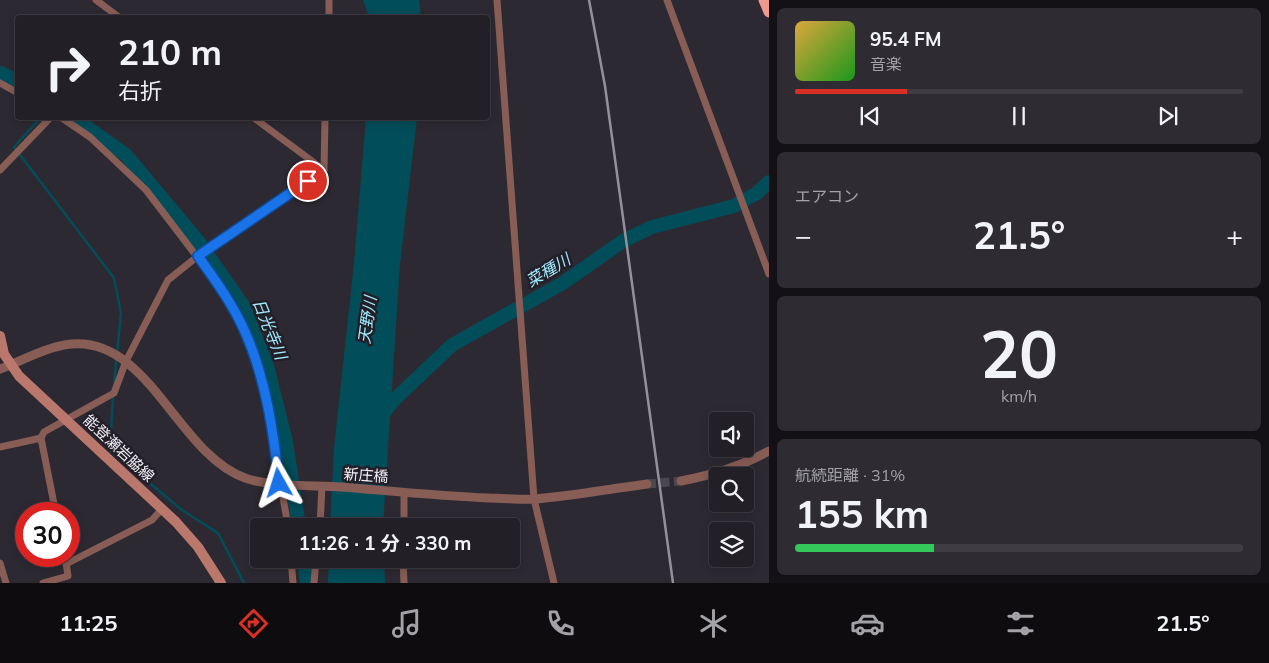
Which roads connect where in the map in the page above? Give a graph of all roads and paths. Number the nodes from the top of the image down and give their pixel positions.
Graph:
1 (96, 0) edge
2 (329, 0) edge
3 (497, 0) edge
4 (667, 0) edge
5 (764, 0) edge
6 (769, 12) edge
7 (116, 15) edge
8 (329, 15) edge
9 (0, 83) edge
10 (15, 90) edge
11 (48, 120) edge
12 (65, 120) edge
13 (257, 120) edge
14 (325, 120) edge
15 (0, 170) edge
16 (324, 170) junction
17 (199, 256) junction
18 (769, 274) edge
19 (0, 336) edge
20 (126, 361) junction
21 (10, 366) junction
22 (0, 369) edge
23 (68, 421) junction
24 (41, 438) junction
25 (0, 447) edge
26 (769, 451) edge
27 (681, 481) tunnel mouth
28 (283, 483) junction
29 (647, 484) tunnel mouth
30 (322, 486) junction
31 (400, 492) junction
32 (534, 499) junction
33 (54, 502) edge
34 (162, 509) junction
35 (287, 518) edge
36 (320, 518) edge
37 (403, 518) edge
38 (80, 553) edge
39 (0, 563) edge
40 (292, 568) edge
41 (315, 568) edge
42 (403, 568) edge
43 (69, 579) edge
44 (218, 582) edge
45 (6, 583) edge
46 (44, 583) edge
47 (293, 583) edge
48 (314, 583) edge
49 (404, 583) edge
50 (554, 583) edge

1 - 7 street
2 - 8 street
3 - 32 street
4 - 18 street
5 - 6 highway
9 - 10 street
11 - 15 street
12 - 17 street
13 - 16 street
14 - 16 street
16 - 17 street
17 - 20 street
17 - 28 street
19 - 21 main road, 能登瀬岩脇線
20 - 21 street, 新庄橋
20 - 23 street
20 - 28 street, 新庄橋
21 - 22 street, 新庄橋
21 - 23 main road, 能登瀬岩脇線
23 - 24 street
23 - 34 main road, 能登瀬岩脇線
24 - 25 street
24 - 33 street
26 - 27 street
28 - 30 street, 新庄橋
28 - 35 street
29 - 32 street, 新庄橋
30 - 31 street, 新庄橋
30 - 36 street
31 - 32 street, 新庄橋
31 - 37 street
32 - 50 street
34 - 38 street
34 - 44 main road, 能登瀬岩脇線
39 - 45 street
40 - 47 street
41 - 48 street
42 - 49 street
43 - 46 street

